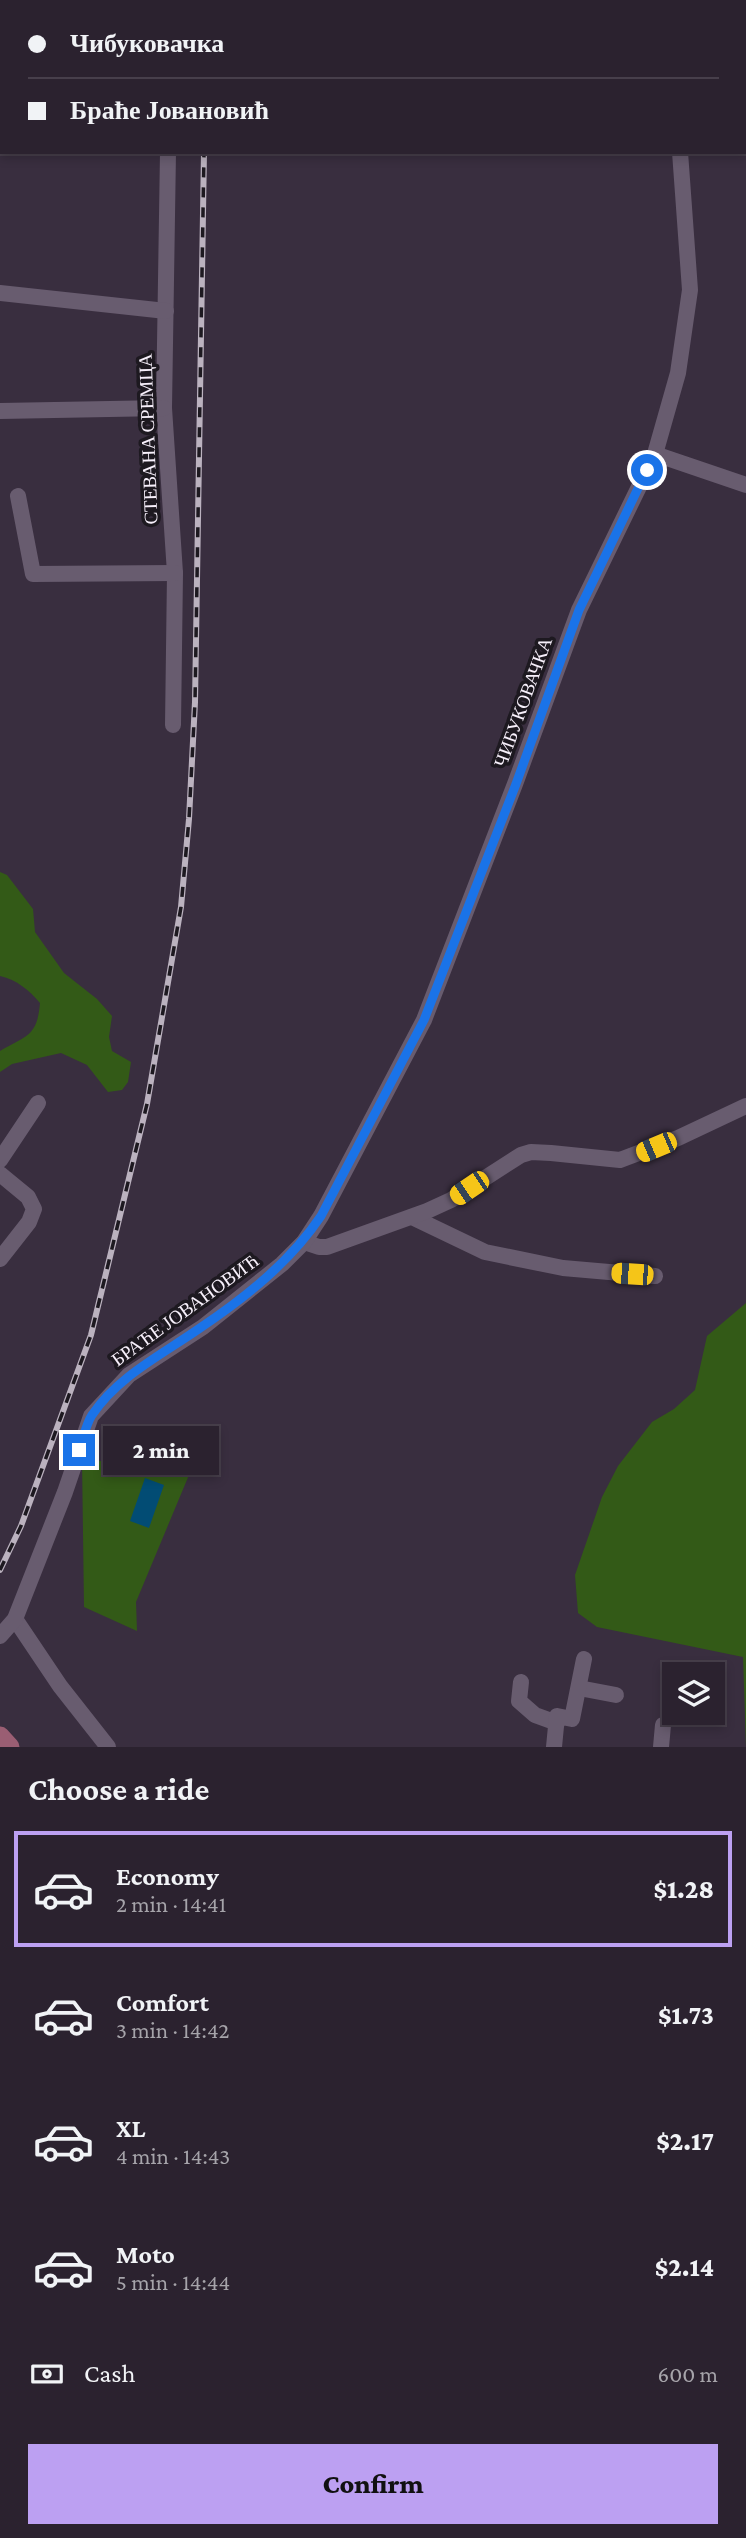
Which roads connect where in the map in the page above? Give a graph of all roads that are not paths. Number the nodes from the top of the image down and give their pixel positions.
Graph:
1 (168, 154) edge
2 (680, 154) edge
3 (0, 293) edge
4 (166, 311) junction
5 (164, 408) junction
6 (0, 411) edge
7 (655, 454) junction
8 (746, 485) edge
9 (18, 496) dead end
10 (175, 573) junction
11 (173, 725) dead end
12 (38, 1103) dead end
13 (746, 1106) edge
14 (0, 1160) edge
15 (0, 1174) edge
16 (412, 1217) junction
17 (304, 1242) junction
18 (0, 1259) edge
19 (655, 1276) dead end
20 (15, 1619) junction
21 (0, 1636) edge
22 (584, 1659) dead end
23 (521, 1682) dead end
24 (579, 1688) junction
25 (616, 1695) dead end
26 (557, 1723) junction
27 (663, 1726) dead end
28 (0, 1736) edge
29 (10, 1747) edge
30 (108, 1747) edge
31 (554, 1747) edge
32 (661, 1747) edge

1 - 4 street, СТЕВАНА СРЕМЦА
2 - 7 street, ЧИБУКОВАЧКА
3 - 4 street
4 - 5 street, СТЕВАНА СРЕМЦА
5 - 6 street
5 - 10 street, СТЕВАНА СРЕМЦА
7 - 8 street
7 - 17 street, ЧИБУКОВАЧКА
9 - 10 street
10 - 11 street, СТЕВАНА СРЕМЦА
12 - 14 street
13 - 16 street
15 - 18 street
16 - 17 street
16 - 19 street
17 - 20 street, БРАЋЕ ЈОВАНОВИЋ
20 - 21 street, БРАЋЕ ЈОВАНОВИЋ
20 - 30 street
22 - 24 street
23 - 26 street
24 - 25 street
24 - 26 street
26 - 31 street
27 - 32 street
28 - 29 main road

